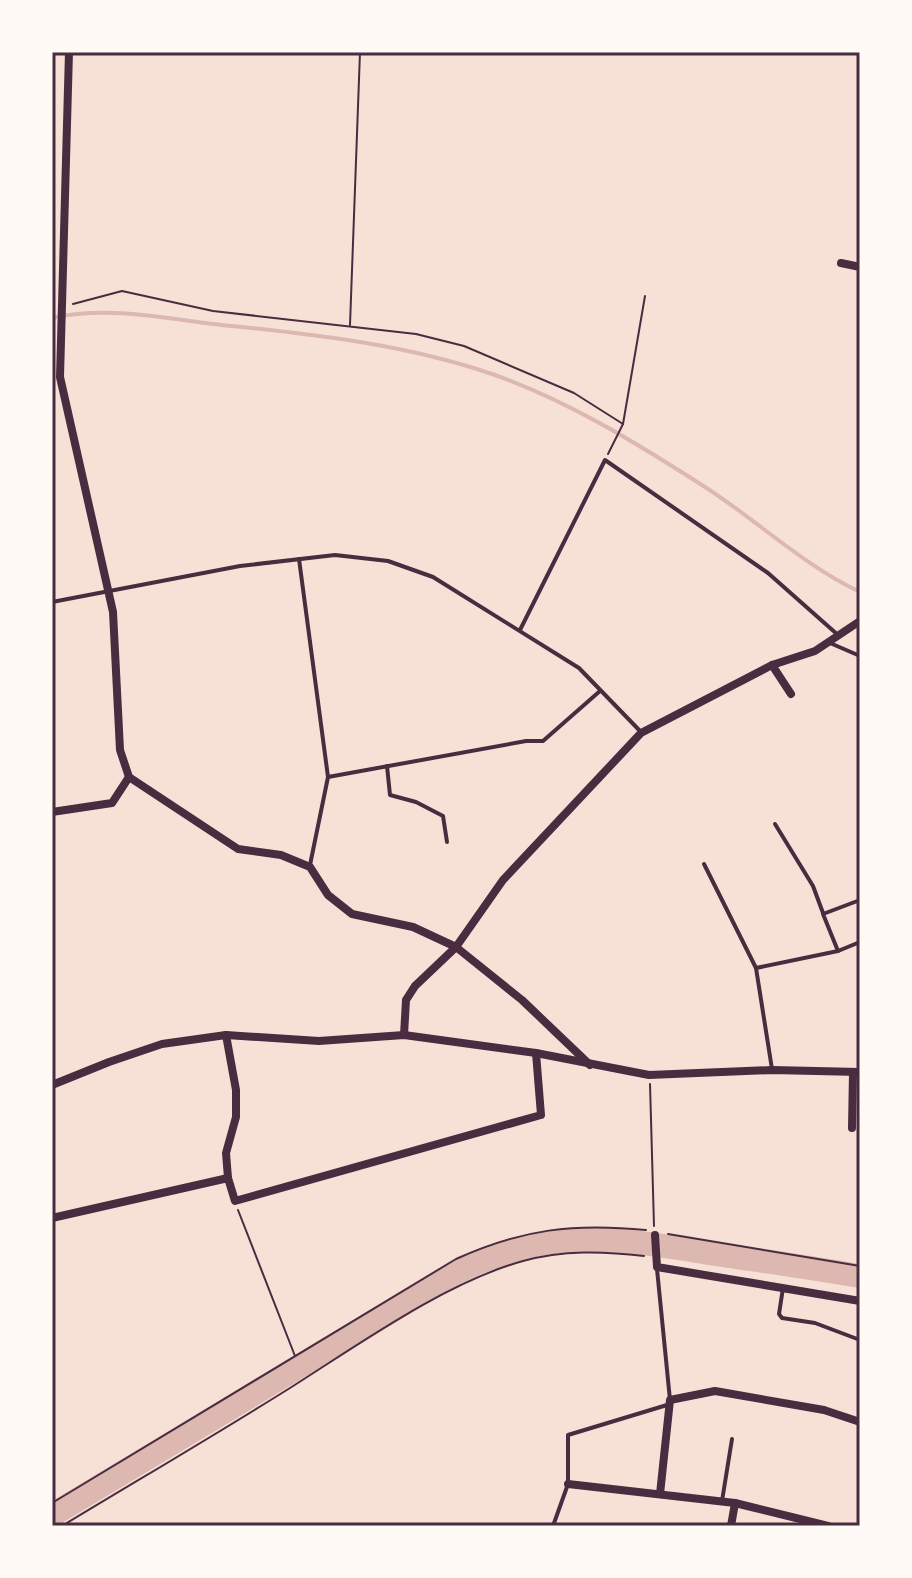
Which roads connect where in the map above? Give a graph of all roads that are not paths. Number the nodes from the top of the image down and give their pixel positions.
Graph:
1 (69, 52) edge
2 (841, 263) dead end
3 (860, 267) edge
4 (299, 559) junction
5 (108, 590) junction
6 (52, 602) edge
7 (860, 621) edge
8 (520, 630) junction
9 (838, 635) junction
10 (828, 642) junction
11 (860, 656) edge
12 (772, 665) junction
13 (601, 691) junction
14 (791, 694) dead end
15 (641, 733) junction
16 (387, 766) junction
17 (129, 777) junction
18 (328, 777) junction
19 (52, 812) edge
20 (775, 824) dead end
21 (447, 842) dead end
22 (704, 864) dead end
23 (310, 867) junction
24 (860, 900) edge
25 (823, 914) junction
26 (860, 942) edge
27 (456, 947) junction
28 (838, 951) junction
29 (756, 968) junction
30 (226, 1035) junction
31 (404, 1035) junction
32 (536, 1053) junction
33 (590, 1065) junction
34 (772, 1070) junction
35 (857, 1072) edge
36 (52, 1085) edge
37 (852, 1128) dead end
38 (228, 1178) junction
39 (52, 1218) edge
40 (650, 1233) road end
41 (657, 1267) junction
42 (783, 1288) junction
43 (860, 1301) edge
44 (860, 1340) edge
45 (670, 1402) junction
46 (860, 1422) edge
47 (732, 1439) dead end
48 (568, 1484) junction
49 (660, 1494) junction
50 (722, 1501) junction
51 (735, 1503) junction
52 (553, 1526) edge
53 (731, 1526) edge
54 (828, 1526) edge

1 - 5 street
2 - 3 street
4 - 5 lane
4 - 8 lane
4 - 18 lane
5 - 6 lane
5 - 17 street
7 - 9 street
8 - 9 lane
8 - 13 lane
9 - 10 street
10 - 11 lane
10 - 12 street
12 - 14 street
12 - 15 street
13 - 15 lane
13 - 16 lane
15 - 27 street
16 - 18 lane
16 - 21 lane
17 - 19 street
17 - 23 street
18 - 23 lane
20 - 25 lane
22 - 29 lane
23 - 27 street
24 - 25 lane
25 - 28 lane
26 - 28 lane
27 - 31 street
27 - 33 street
28 - 29 lane
29 - 34 lane
30 - 31 street
30 - 36 street
30 - 38 street
31 - 32 street
32 - 33 street
32 - 38 street
33 - 34 street
34 - 35 street
35 - 37 street
38 - 39 street
40 - 41 street
41 - 42 street
41 - 45 lane
42 - 43 street
42 - 44 lane
45 - 46 street
45 - 48 lane
45 - 49 street
47 - 50 lane
48 - 49 street
48 - 52 lane
49 - 50 street
50 - 51 street
51 - 53 street
51 - 54 street

